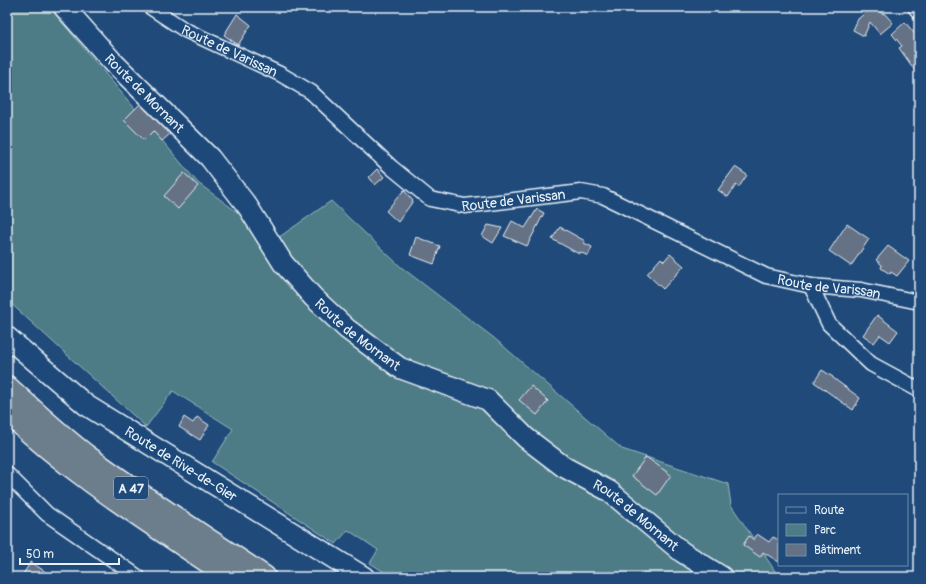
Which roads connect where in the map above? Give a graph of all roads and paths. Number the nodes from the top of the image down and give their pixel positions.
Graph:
1 (64, 7) edge
2 (150, 7) edge
3 (915, 7) edge
4 (919, 12) edge
5 (811, 286) junction
6 (919, 302) edge
7 (7, 337) edge
8 (7, 387) edge
9 (919, 390) edge
10 (7, 411) edge
11 (7, 474) edge
12 (138, 577) edge
13 (231, 577) edge
14 (264, 577) edge
15 (364, 577) edge
16 (722, 577) edge

1 - 16 main road, Route de Mornant
2 - 5 street, Route de Varissan
3 - 4 street
5 - 6 street, Route de Varissan
5 - 9 street
7 - 15 main road, Route de Rive-de-Gier
8 - 14 highway, A 47
10 - 13 highway, A 47
11 - 12 street

